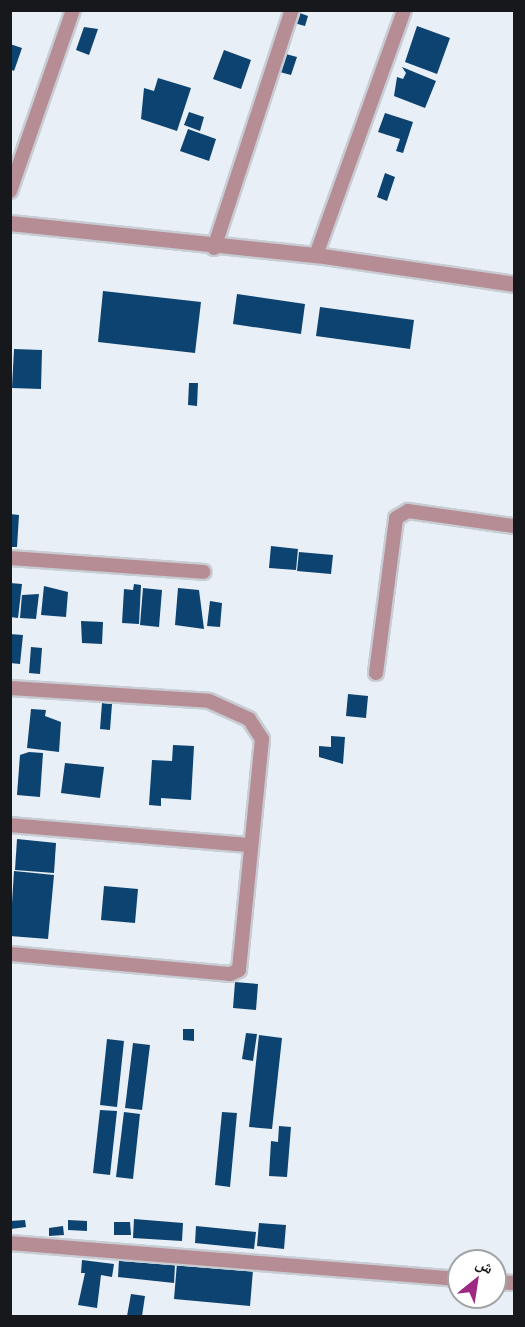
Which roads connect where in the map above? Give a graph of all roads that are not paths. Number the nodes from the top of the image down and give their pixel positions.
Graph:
1 (73, 10) edge
2 (292, 10) edge
3 (404, 10) edge
4 (10, 191) edge
5 (10, 223) edge
6 (214, 248) junction
7 (316, 255) junction
8 (514, 284) edge
9 (514, 526) edge
10 (10, 558) edge
11 (203, 572) dead end
12 (376, 673) dead end
13 (10, 688) edge
14 (10, 825) edge
15 (250, 845) junction
16 (10, 954) edge
17 (10, 1243) edge
18 (447, 1277) edge

1 - 4 street
2 - 6 street
3 - 7 street
5 - 6 street
6 - 7 street
7 - 8 street
9 - 12 street
10 - 11 street
13 - 15 street
14 - 15 street
15 - 16 street
17 - 18 street

